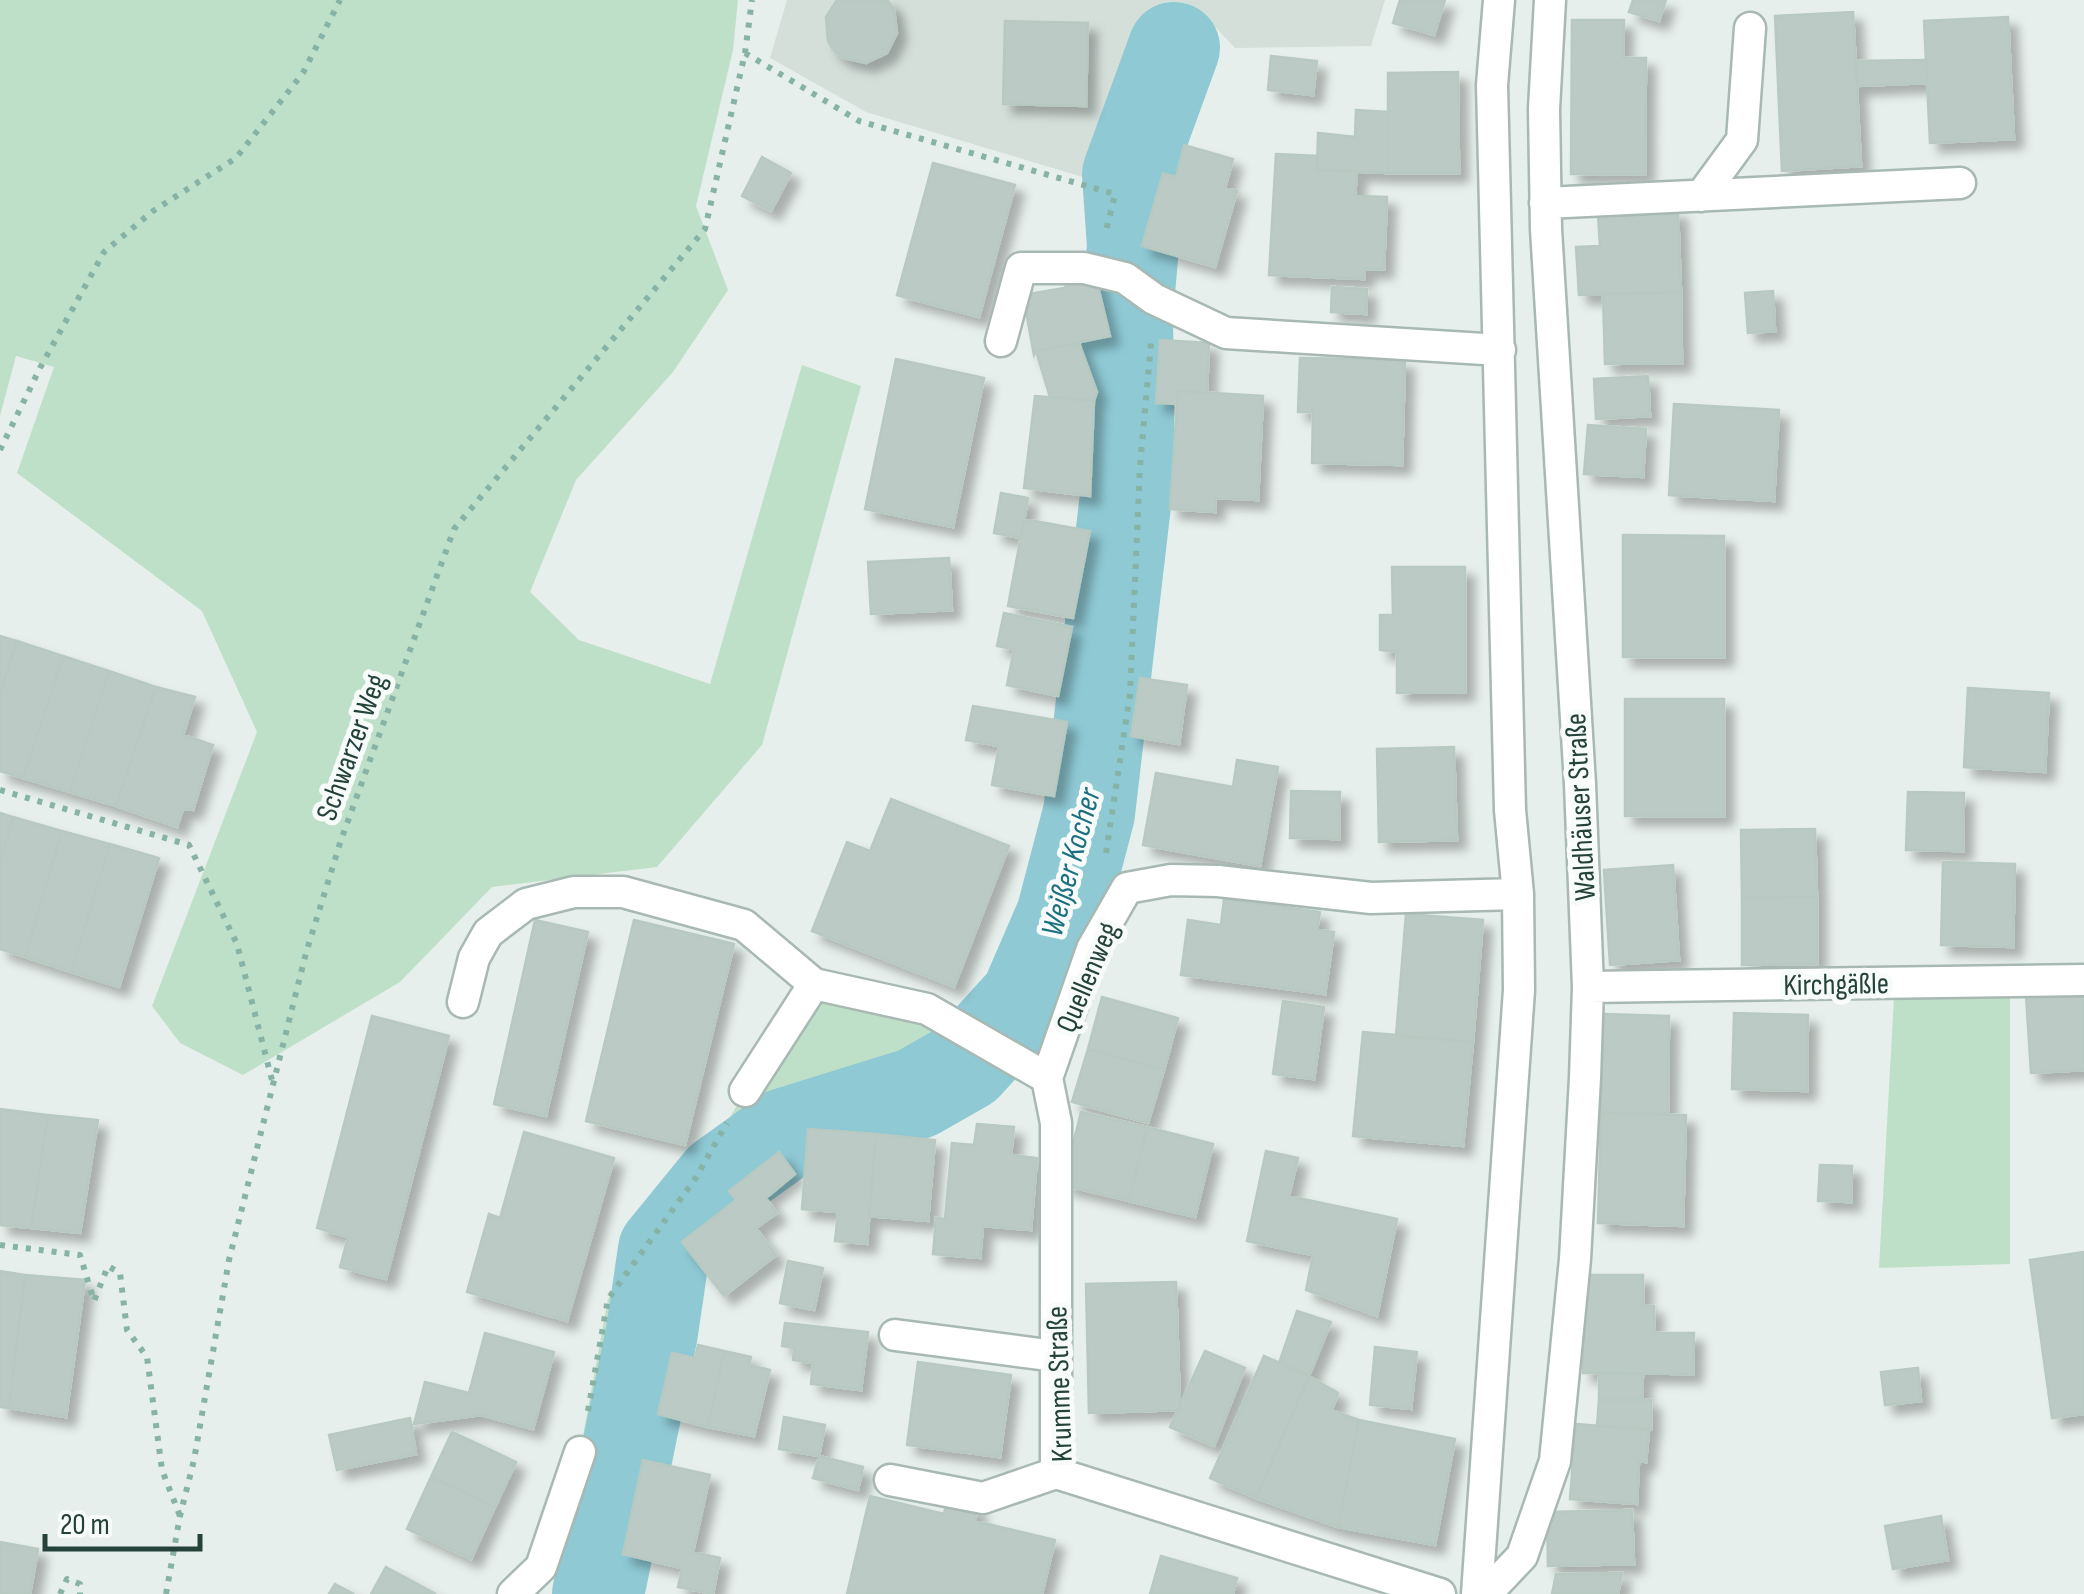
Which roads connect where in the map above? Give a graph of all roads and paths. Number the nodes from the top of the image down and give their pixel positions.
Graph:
1 (340, 0) edge
2 (752, 0) edge
3 (1499, 0) edge
4 (1550, 0) edge
5 (1750, 28) dead end
6 (745, 52) junction
7 (1960, 183) dead end
8 (1701, 196) junction
9 (1545, 203) junction
10 (1125, 278) junction
11 (1154, 299) junction
12 (1001, 341) dead end
13 (1500, 350) junction
14 (0, 450) edge
15 (0, 790) edge
16 (1104, 870) dead end
17 (1518, 894) junction
18 (2084, 980) edge
19 (814, 984) junction
20 (1588, 987) junction
21 (463, 1002) dead end
22 (1047, 1078) junction
23 (274, 1085) junction
24 (745, 1091) joint
25 (0, 1244) edge
26 (895, 1335) dead end
27 (1055, 1356) junction
28 (580, 1452) joint
29 (1056, 1473) junction
30 (890, 1480) dead end
31 (180, 1516) junction
32 (60, 1594) edge
33 (80, 1594) edge
34 (166, 1594) edge
35 (513, 1594) edge
36 (1440, 1594) edge
37 (1477, 1594) edge
38 (1486, 1594) edge

1 - 14 path
2 - 6 path, Schwarzer Weg
3 - 13 street
4 - 9 street, Waldhäuser Straße
5 - 8 street
6 - 10 path
6 - 23 path, Schwarzer Weg
7 - 8 street
8 - 9 street
9 - 20 street, Waldhäuser Straße
10 - 11 street
10 - 12 street
11 - 13 street
11 - 16 path
13 - 17 street
15 - 23 path
17 - 22 street, Quellenweg
17 - 37 street
18 - 20 street, Kirchgäßle
19 - 21 street
19 - 22 street
19 - 24 street
20 - 38 street, Waldhäuser Straße
22 - 27 street, Krumme Straße
23 - 31 path, Schwarzer Weg
24 - 28 path
25 - 31 path
26 - 27 street
27 - 29 street, Krumme Straße
28 - 35 street
29 - 30 street
29 - 36 street, Krumme Straße
31 - 34 path, Schwarzer Weg
32 - 33 path

